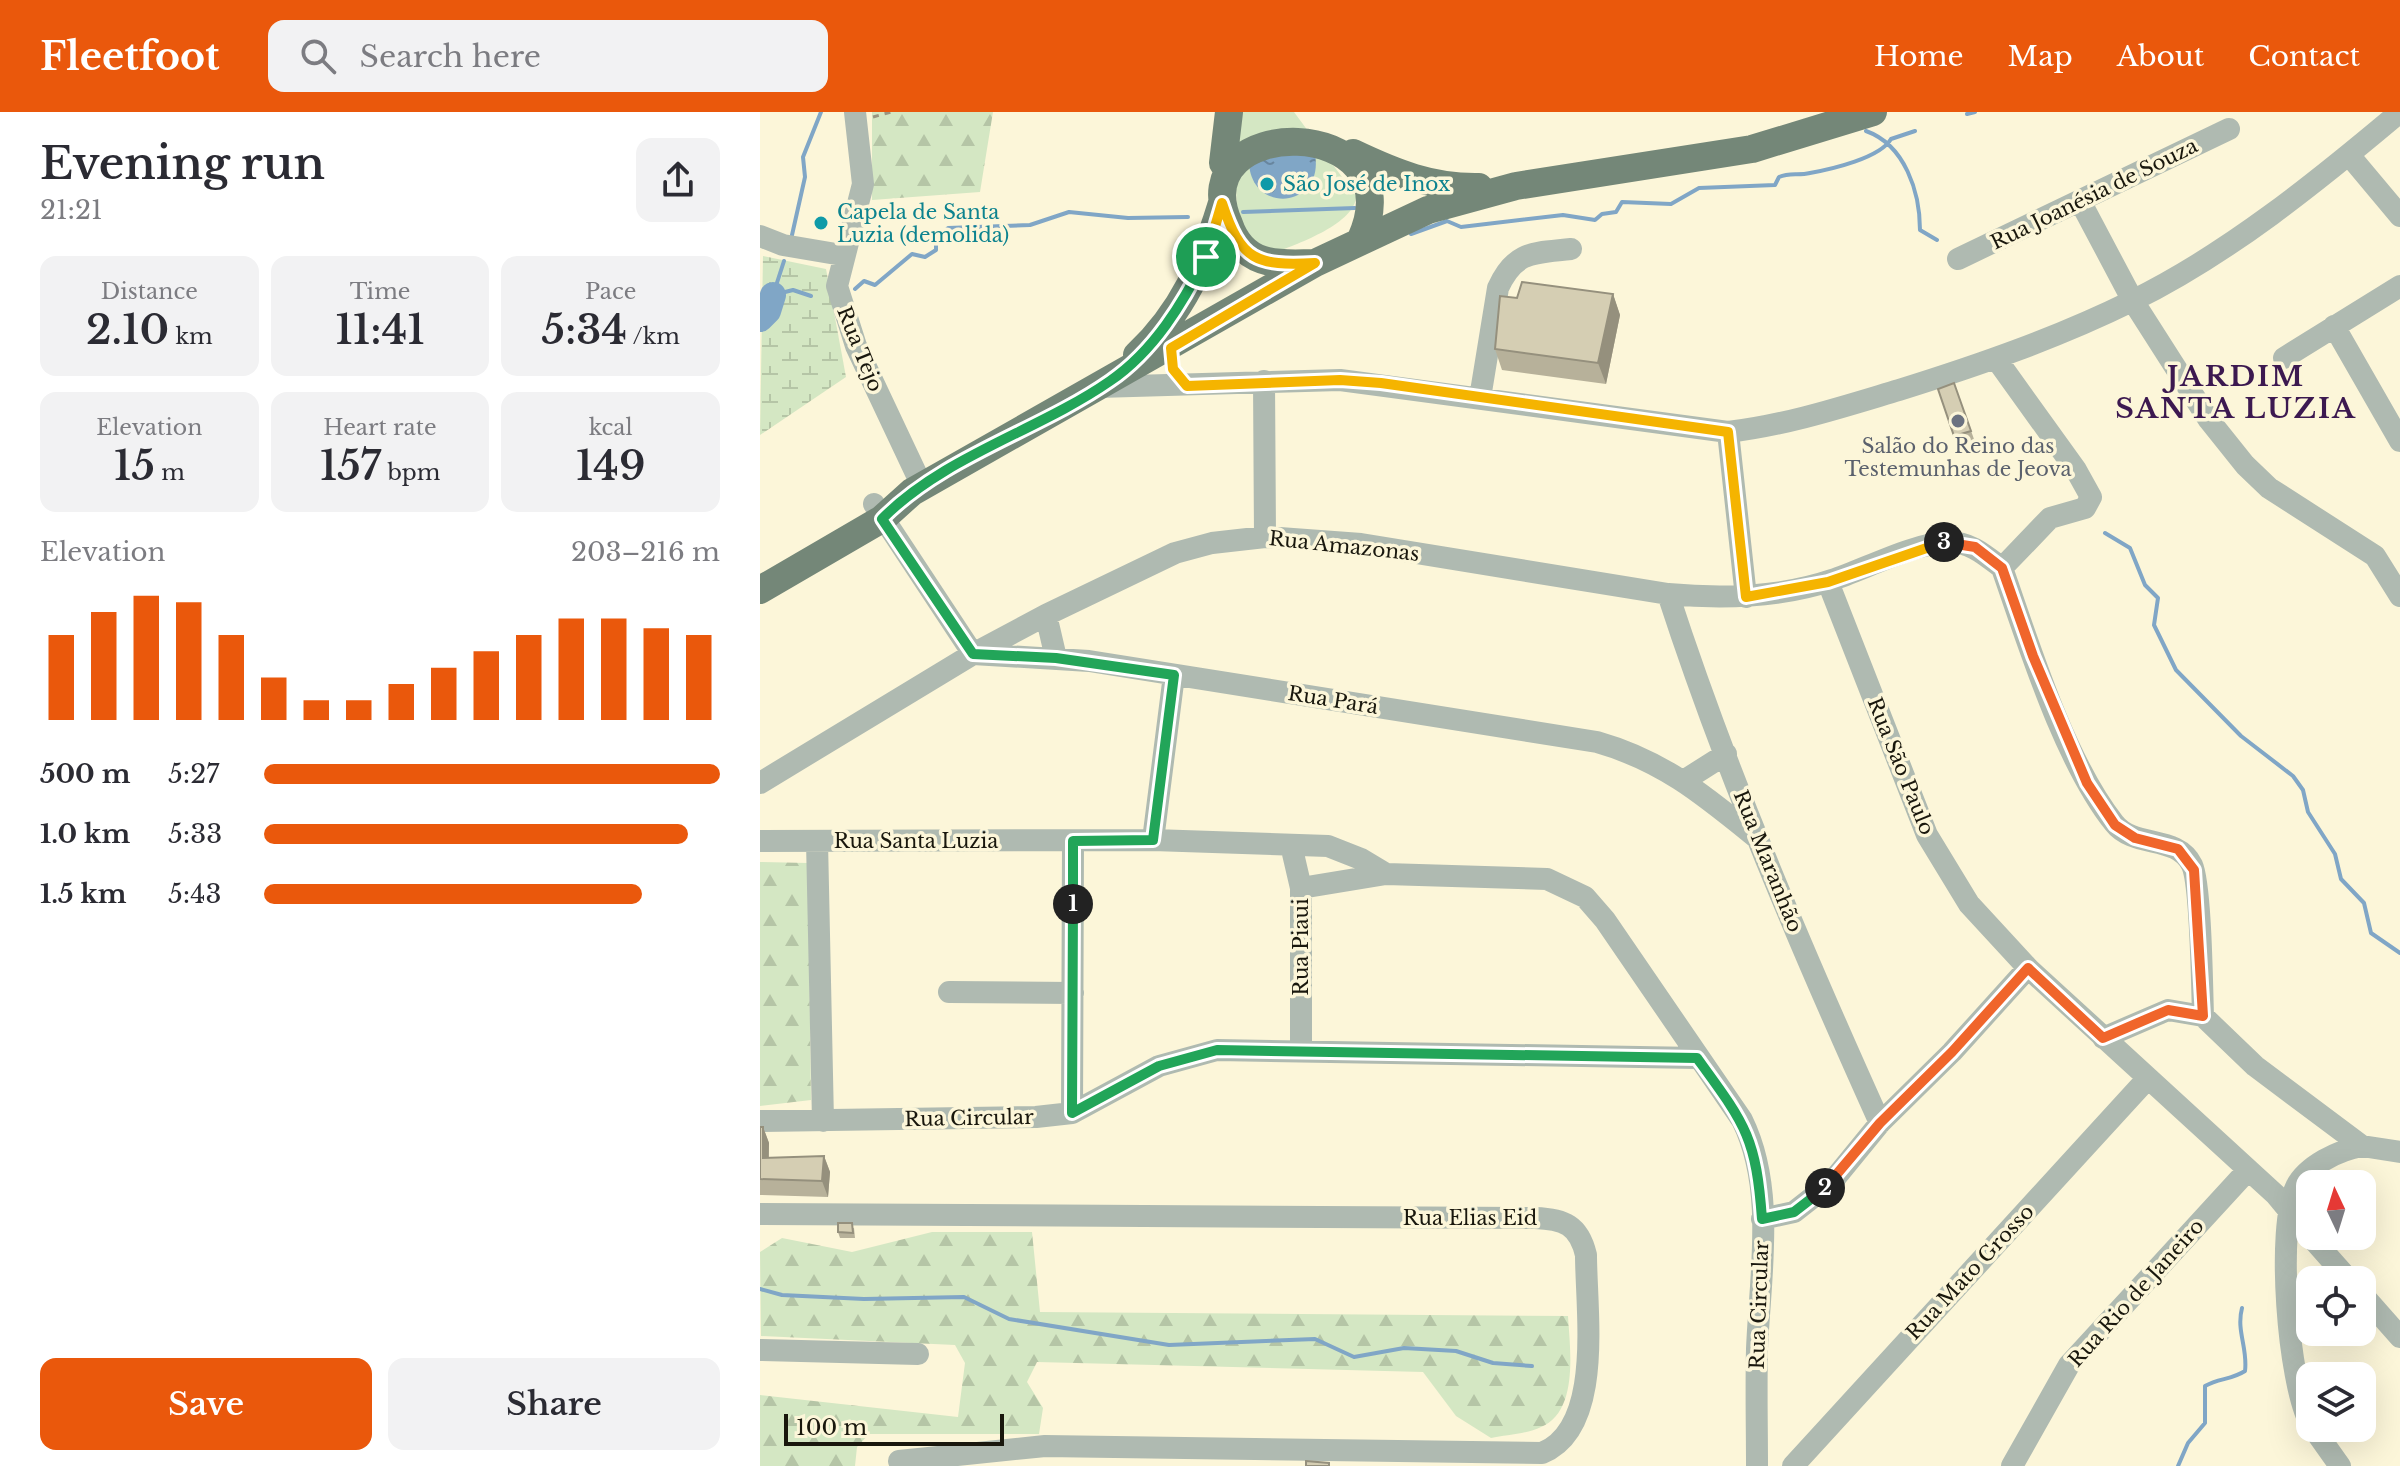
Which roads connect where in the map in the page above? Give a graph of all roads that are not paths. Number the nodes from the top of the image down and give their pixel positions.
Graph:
1 (855, 112) edge
2 (1229, 112) edge
3 (1873, 112) edge
4 (2400, 112) edge
5 (2229, 129) dead end
6 (1353, 153) junction
7 (2349, 155) junction
8 (1223, 168) junction
9 (1516, 186) junction
10 (2080, 201) junction
11 (1222, 203) junction
12 (2400, 216) edge
13 (760, 236) edge
14 (1361, 239) junction
15 (1571, 249) dead end
16 (842, 255) junction
17 (1958, 259) dead end
18 (1315, 263) junction
19 (2400, 286) edge
20 (2133, 301) junction
21 (2334, 326) junction
22 (1171, 348) junction
23 (2284, 358) dead end
24 (1997, 360) junction
25 (1264, 381) junction
26 (1104, 384) junction
27 (1187, 386) junction
28 (1480, 398) junction
29 (1728, 432) junction
30 (2400, 441) edge
31 (913, 492) junction
32 (878, 512) junction
33 (1265, 537) junction
34 (2002, 568) junction
35 (760, 569) edge
36 (1828, 582) junction
37 (760, 590) edge
38 (1668, 594) junction
39 (2400, 596) edge
40 (1746, 597) junction
41 (1046, 615) junction
42 (973, 654) junction
43 (1056, 658) junction
44 (1174, 675) junction
45 (1726, 754) junction
46 (1685, 780) junction
47 (760, 783) edge
48 (1758, 839) junction
49 (1153, 840) junction
50 (760, 841) edge
51 (817, 841) junction
52 (1073, 841) junction
53 (1291, 845) junction
54 (1386, 874) junction
55 (1301, 888) junction
56 (2028, 968) junction
57 (949, 992) dead end
58 (1073, 993) junction
59 (2203, 1016) junction
60 (2103, 1038) junction
61 (1301, 1051) junction
62 (1697, 1058) junction
63 (2148, 1078) junction
64 (1072, 1113) junction
65 (760, 1121) edge
66 (823, 1121) junction
67 (1880, 1123) junction
68 (2362, 1146) junction
69 (2400, 1152) edge
70 (2248, 1170) junction
71 (2289, 1209) junction
72 (760, 1214) edge
73 (2296, 1218) edge
74 (1762, 1219) junction
75 (2322, 1250) edge
76 (2337, 1266) edge
77 (2376, 1310) edge
78 (2400, 1337) edge
79 (760, 1350) edge
80 (918, 1354) dead end
81 (2296, 1379) edge
82 (2323, 1442) edge
83 (899, 1461) dead end
84 (1757, 1466) edge
85 (1793, 1466) edge
86 (2012, 1466) edge
87 (2340, 1466) edge

1 - 16 street, Rua Tejo
2 - 8 main road
3 - 9 main road
4 - 7 street
5 - 10 street, Rua Joanésia de Souza
6 - 8 main road
6 - 9 main road
6 - 14 main road
7 - 12 street
7 - 20 street
8 - 11 main road
9 - 14 main road
10 - 17 street, Rua Joanésia de Souza
10 - 20 street
11 - 18 main road
11 - 26 main road
13 - 16 street
14 - 18 main road
15 - 28 street
16 - 31 street, Rua Tejo
18 - 22 main road
19 - 21 street
20 - 24 street
20 - 39 street
21 - 23 street
21 - 30 street
22 - 26 main road
22 - 27 street
24 - 29 street
24 - 34 street
25 - 27 street
25 - 28 street
25 - 33 street
26 - 27 street
26 - 31 main road
28 - 29 street
29 - 40 street
31 - 32 main road
32 - 35 main road
32 - 37 main road
32 - 42 street
33 - 38 street, Rua Amazonas
33 - 41 street, Rua Amazonas
34 - 36 street, Rua Amazonas
34 - 59 street
36 - 40 street, Rua Amazonas
36 - 56 street, Rua São Paulo
38 - 40 street, Rua Amazonas
38 - 45 street, Rua Maranhão
41 - 42 street, Rua Amazonas
41 - 43 street
42 - 43 street, Rua Pará
42 - 47 street, Rua Amazonas
43 - 44 street, Rua Pará
44 - 46 street, Rua Pará
44 - 49 street
45 - 46 street
45 - 48 street, Rua Maranhão
46 - 48 street, Rua Pará
48 - 67 street, Rua Maranhão
49 - 52 street, Rua Santa Luzia
49 - 53 street, Rua Santa Luzia
50 - 51 street, Rua Santa Luzia
51 - 52 street, Rua Santa Luzia
51 - 66 street
52 - 58 street
53 - 54 street, Rua Santa Luzia
53 - 55 street, Rua Piaui
54 - 55 street
54 - 62 street
55 - 61 street, Rua Piaui
56 - 60 street, Rua São Paulo
56 - 67 street
57 - 58 street
58 - 64 street
59 - 60 street
59 - 68 street
60 - 63 street, Rua São Paulo
61 - 62 street, Rua Circular
61 - 64 street, Rua Circular
62 - 74 street, Rua Circular
63 - 70 street, Rua São Paulo
63 - 85 street, Rua Mato Grosso
64 - 66 street, Rua Circular
65 - 66 street, Rua Circular
67 - 74 street
68 - 69 street
68 - 71 street
70 - 71 street, Rua São Paulo
70 - 86 street, Rua Rio de Janeiro
71 - 73 street, Rua São Paulo
71 - 81 street
72 - 83 street, Rua Elias Eid
74 - 84 street, Rua Circular
75 - 76 street, Rua São Paulo
77 - 78 street
79 - 80 street
82 - 87 street

